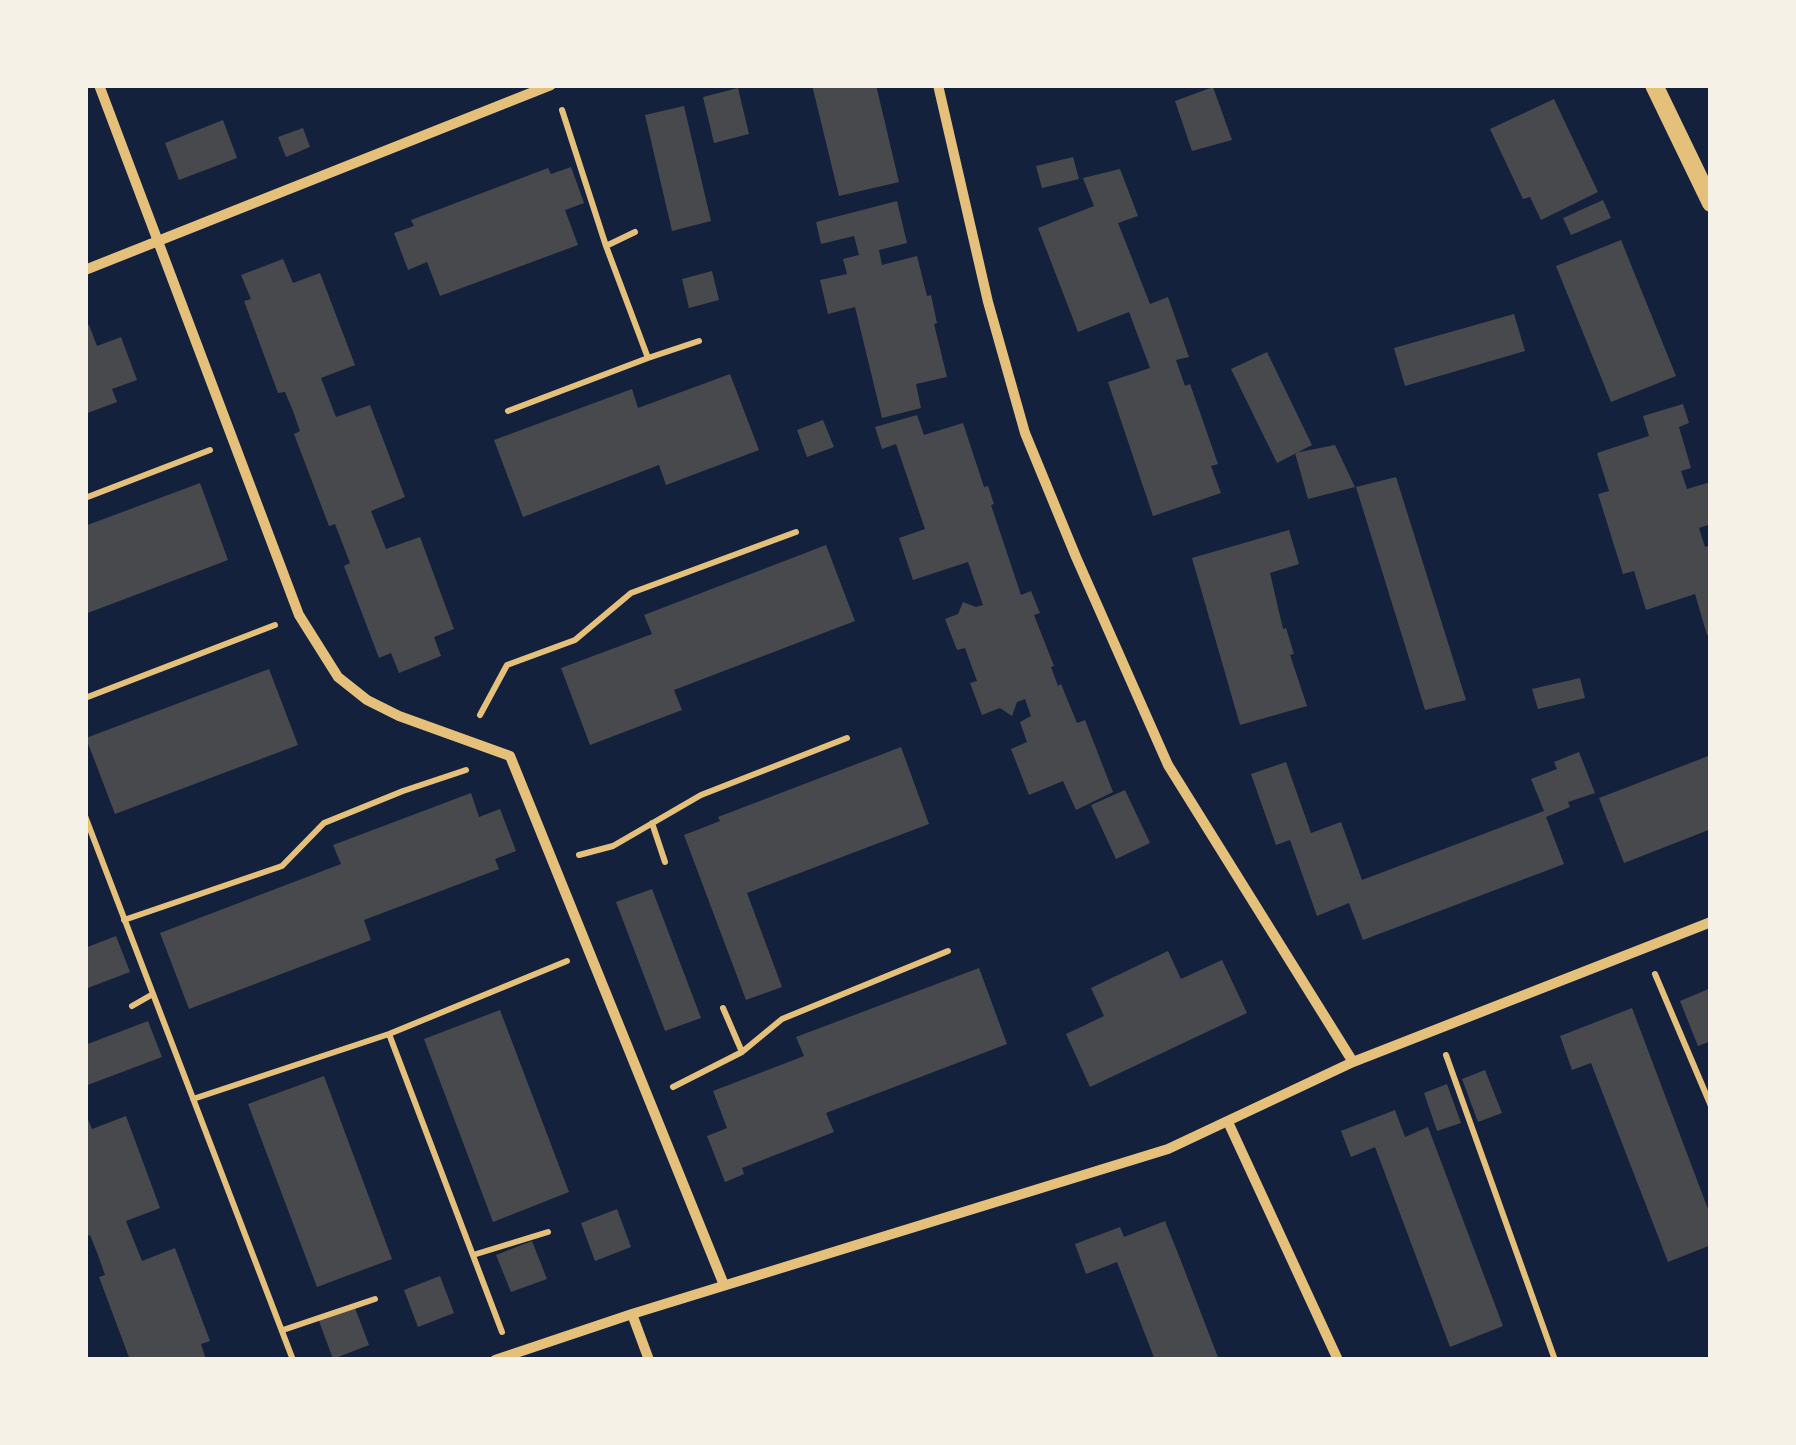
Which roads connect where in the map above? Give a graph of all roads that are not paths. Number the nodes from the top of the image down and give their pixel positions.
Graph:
1 (99, 85) edge
2 (551, 85) edge
3 (938, 85) edge
4 (1654, 85) edge
5 (1705, 171) edge
6 (1711, 203) edge
7 (159, 240) junction
8 (85, 270) edge
9 (1711, 922) edge
10 (1353, 1062) junction
11 (1228, 1122) junction
12 (724, 1285) junction
13 (632, 1314) junction
14 (496, 1360) edge
15 (649, 1360) edge
16 (1338, 1360) edge

1 - 7 street
2 - 7 street
3 - 10 street
4 - 5 street
5 - 6 street
7 - 8 street
7 - 12 street
9 - 10 street
10 - 11 street
11 - 12 street
11 - 16 street
12 - 13 street
13 - 14 street
13 - 15 street

